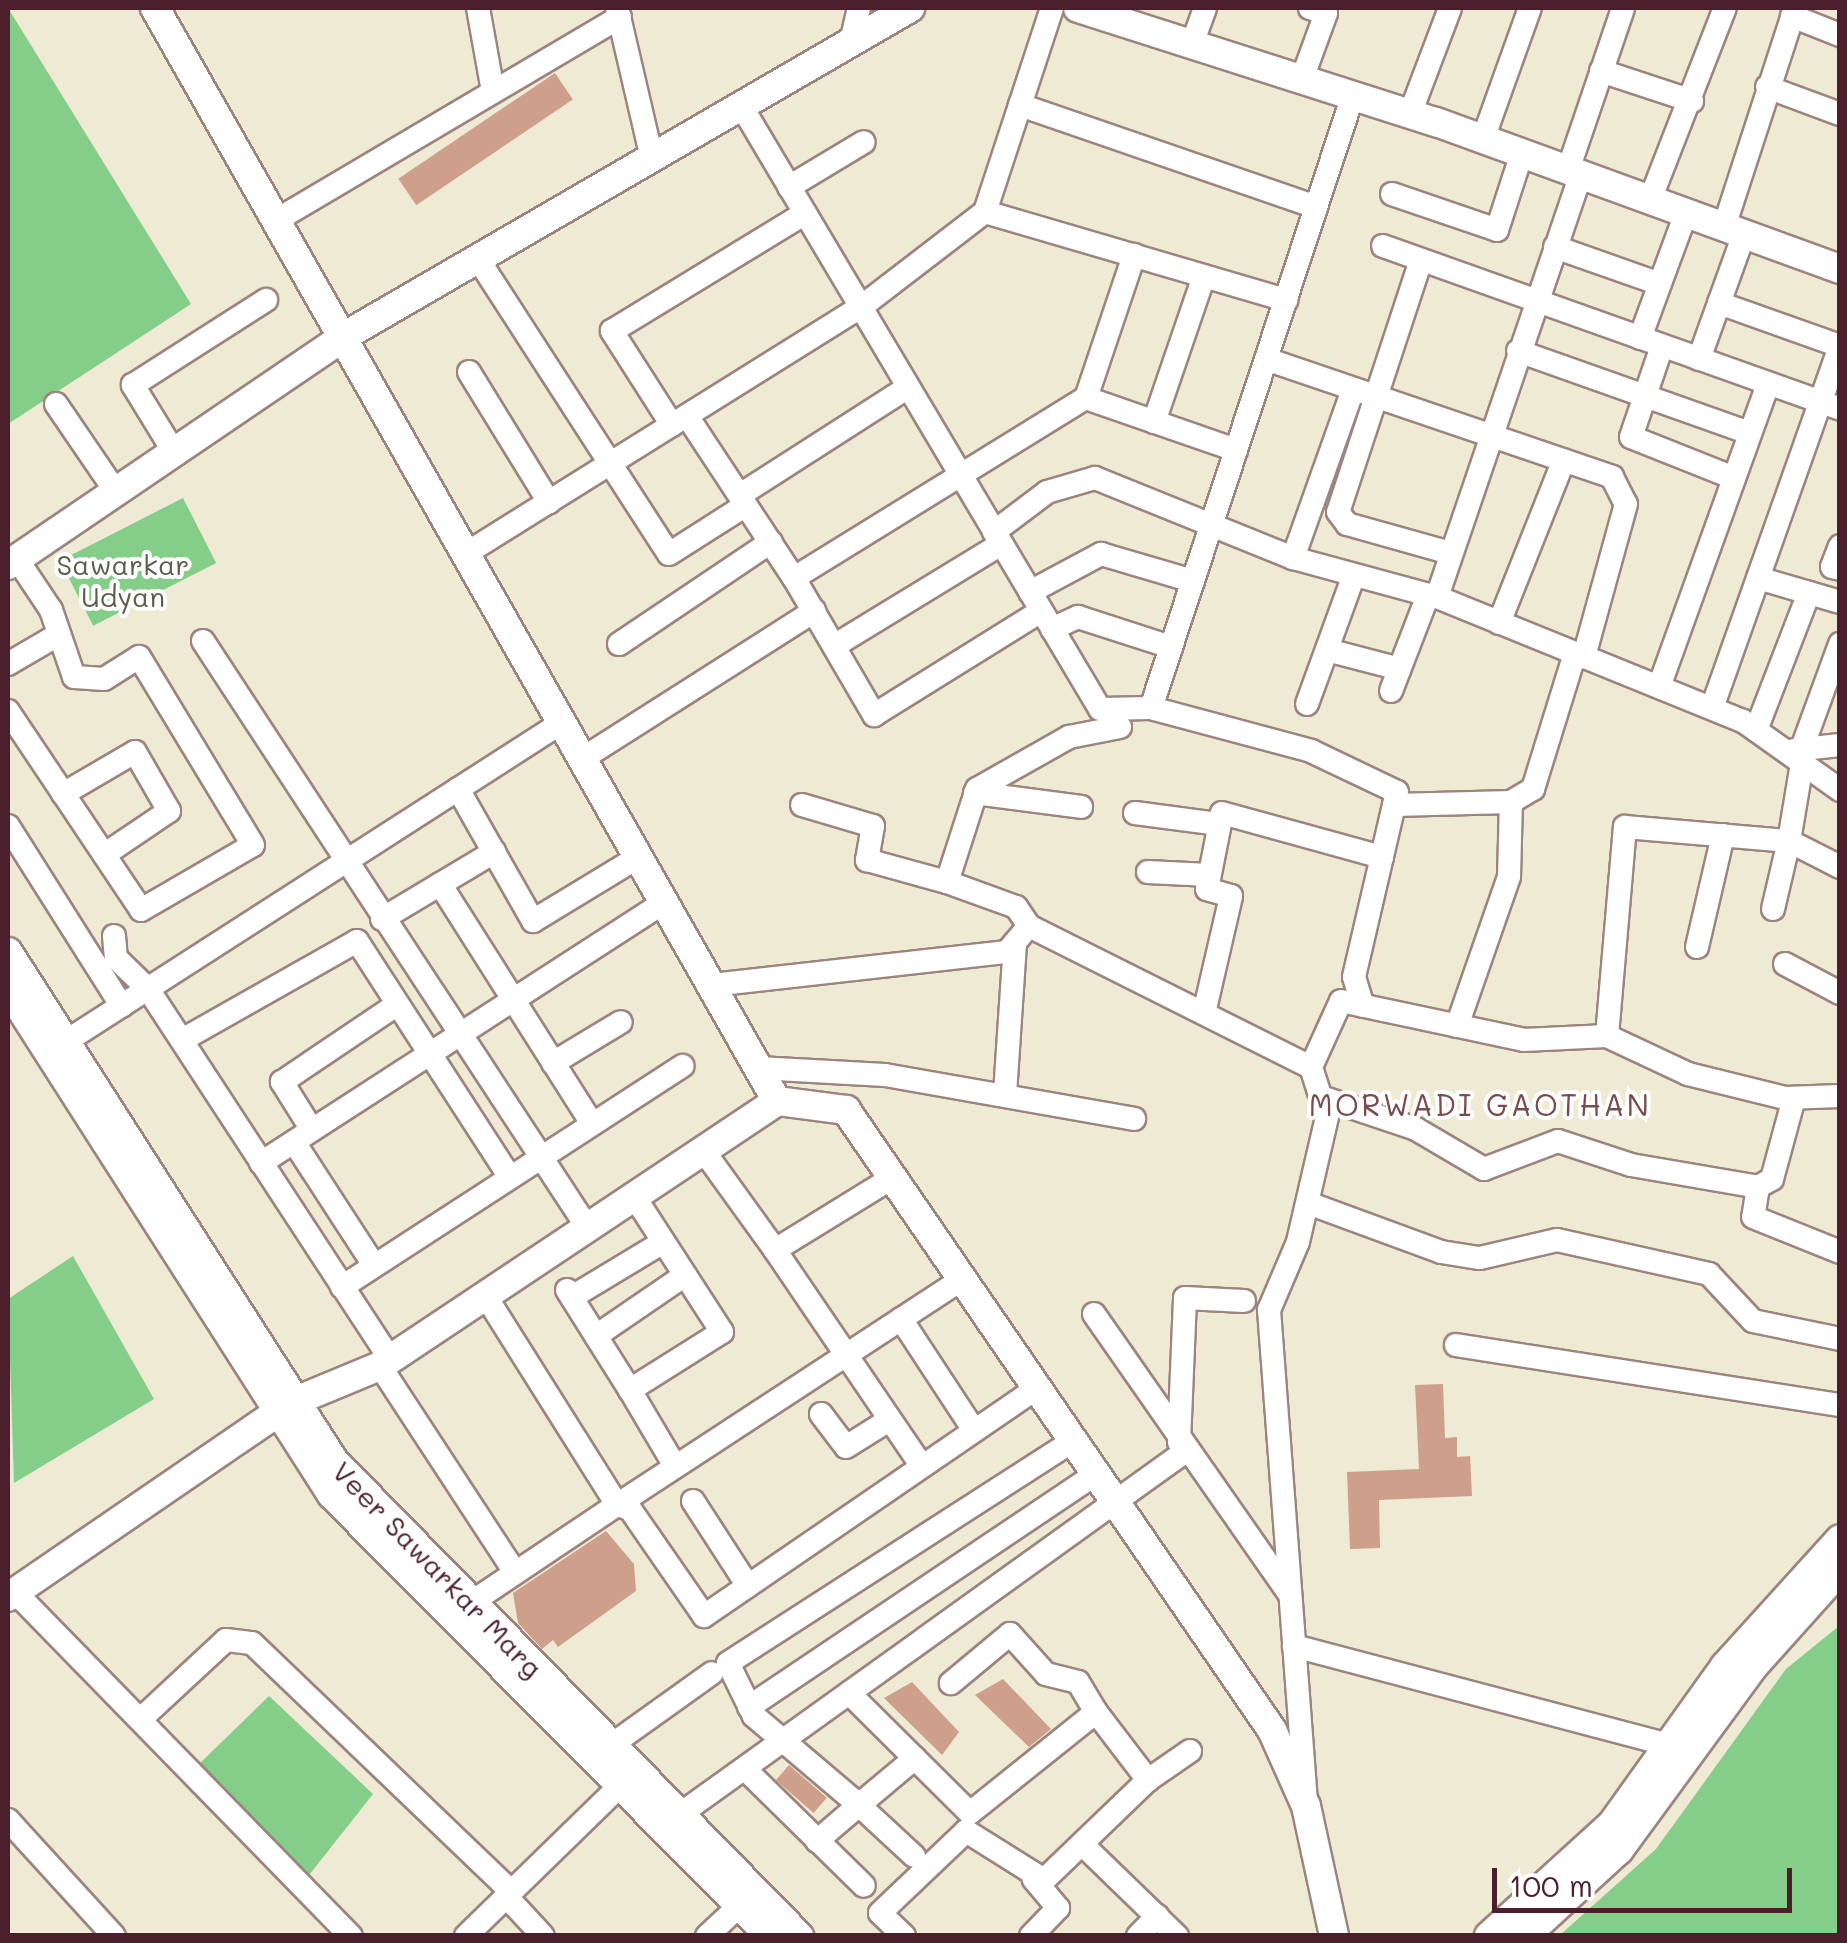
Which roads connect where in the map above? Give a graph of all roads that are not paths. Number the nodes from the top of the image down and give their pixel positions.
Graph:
1 (155, 8) edge
2 (478, 8) edge
3 (860, 8) edge
4 (910, 8) edge
5 (1052, 8) edge
6 (1078, 8) edge
7 (1206, 8) edge
8 (1310, 8) edge
9 (1450, 8) edge
10 (1530, 8) edge
11 (1622, 8) edge
12 (1725, 8) edge
13 (619, 12) edge
14 (1793, 12) edge
15 (1144, 18) edge
16 (1840, 35) edge
17 (852, 38) junction
18 (1192, 44) junction
19 (1601, 71) junction
20 (1302, 79) junction
21 (1767, 88) junction
22 (493, 91) junction
23 (1353, 95) junction
24 (1692, 101) junction
25 (1020, 105) junction
26 (742, 107) junction
27 (1410, 114) junction
28 (1840, 114) edge
29 (1483, 139) junction
30 (864, 142) dead end
31 (1522, 154) junction
32 (652, 159) junction
33 (1574, 172) junction
34 (789, 187) junction
35 (1392, 194) dead end
36 (1650, 200) junction
37 (1316, 207) junction
38 (985, 212) junction
39 (805, 213) junction
40 (1686, 213) junction
41 (280, 218) junction
42 (1734, 231) junction
43 (1383, 246) dead end
44 (1556, 246) junction
45 (1134, 256) junction
46 (478, 259) junction
47 (1421, 260) junction
48 (1840, 269) edge
49 (1204, 276) junction
50 (1660, 284) junction
51 (266, 300) dead end
52 (1286, 300) junction
53 (1536, 302) junction
54 (1720, 303) junction
55 (861, 307) junction
56 (348, 334) junction
57 (1651, 342) junction
58 (1840, 347) edge
59 (1518, 351) junction
60 (1266, 359) junction
61 (1700, 359) junction
62 (469, 372) dead end
63 (1768, 384) junction
64 (908, 387) junction
65 (1352, 392) junction
66 (1643, 396) junction
67 (1086, 398) junction
68 (1376, 399) junction
69 (56, 404) dead end
70 (1830, 405) edge
71 (680, 420) junction
72 (1154, 422) junction
73 (1750, 433) junction
74 (1488, 435) junction
75 (1236, 450) junction
76 (174, 452) junction
77 (1564, 460) junction
78 (612, 463) junction
79 (960, 474) junction
80 (1734, 478) junction
81 (116, 492) junction
82 (743, 500) junction
83 (549, 502) junction
84 (1210, 527) junction
85 (998, 538) junction
86 (770, 542) junction
87 (1840, 546) edge
88 (470, 551) junction
89 (1450, 553) junction
90 (1294, 558) junction
91 (12, 562) edge
92 (1840, 569) edge
93 (1354, 576) junction
94 (794, 578) junction
95 (1758, 578) junction
96 (1193, 581) junction
97 (1808, 593) junction
98 (1432, 596) junction
99 (1840, 602) edge
100 (1041, 611) junction
101 (814, 612) junction
102 (1499, 622) junction
103 (56, 636) junction
104 (203, 641) dead end
105 (619, 644) dead end
106 (1840, 644) edge
107 (834, 646) junction
108 (1171, 647) junction
109 (1327, 650) junction
110 (1580, 655) junction
111 (8, 664) edge
112 (1400, 669) junction
113 (1659, 687) junction
114 (1392, 691) dead end
115 (1307, 704) dead end
116 (1150, 708) junction
117 (1712, 708) junction
118 (8, 711) edge
119 (564, 721) junction
120 (1120, 727) dead end
121 (1756, 730) junction
122 (1840, 745) edge
123 (1797, 754) junction
124 (585, 758) junction
125 (458, 789) junction
126 (1840, 790) edge
127 (976, 793) junction
128 (63, 794) junction
129 (1512, 802) junction
130 (802, 805) dead end
131 (1394, 805) junction
132 (1081, 807) dead end
133 (1135, 813) dead end
134 (1219, 824) junction
135 (8, 826) edge
136 (1723, 835) junction
137 (1788, 841) junction
138 (494, 852) junction
139 (104, 855) junction
140 (640, 856) junction
141 (1382, 857) junction
142 (347, 860) junction
143 (1840, 867) edge
144 (1148, 872) dead end
145 (1209, 875) junction
146 (947, 882) junction
147 (440, 884) junction
148 (666, 902) junction
149 (1773, 909) dead end
150 (382, 919) junction
151 (1022, 935) junction
152 (114, 936) dead end
153 (1697, 948) dead end
154 (8, 952) edge
155 (1785, 964) dead end
156 (712, 985) junction
157 (148, 989) junction
158 (1840, 993) edge
159 (513, 1000) junction
160 (11, 1002) edge
161 (396, 1005) junction
162 (122, 1006) junction
163 (1363, 1006) junction
164 (1205, 1009) junction
165 (621, 1022) dead end
166 (1458, 1026) junction
167 (460, 1034) junction
168 (1607, 1036) junction
169 (182, 1040) junction
170 (65, 1042) junction
171 (427, 1055) junction
172 (553, 1063) junction
173 (682, 1066) dead end
174 (1312, 1066) junction
175 (758, 1068) junction
176 (1006, 1094) junction
177 (1840, 1096) edge
178 (1321, 1097) junction
179 (1794, 1098) junction
180 (777, 1100) junction
181 (1134, 1118) dead end
182 (591, 1122) junction
183 (303, 1136) junction
184 (703, 1150) junction
185 (542, 1154) junction
186 (261, 1163) junction
187 (509, 1176) junction
188 (892, 1178) junction
189 (1758, 1187) junction
190 (634, 1196) junction
191 (1308, 1203) junction
192 (587, 1227) junction
193 (664, 1242) junction
194 (1838, 1244) edge
195 (775, 1250) junction
196 (374, 1265) junction
197 (685, 1275) junction
198 (962, 1279) junction
199 (342, 1286) junction
200 (486, 1295) junction
201 (1244, 1301) dead end
202 (1094, 1314) dead end
203 (901, 1319) junction
204 (596, 1336) junction
205 (1840, 1340) edge
206 (1456, 1346) dead end
207 (845, 1356) junction
208 (384, 1363) junction
209 (1037, 1388) junction
210 (630, 1390) junction
211 (1840, 1405) edge
212 (284, 1409) junction
213 (821, 1414) dead end
214 (889, 1420) junction
215 (974, 1430) junction
216 (1073, 1441) junction
217 (1182, 1446) junction
218 (675, 1466) junction
219 (922, 1466) junction
220 (1096, 1474) junction
221 (693, 1500) dead end
222 (617, 1504) junction
223 (1117, 1504) junction
224 (1840, 1539) edge
225 (1840, 1570) edge
226 (515, 1572) junction
227 (748, 1586) junction
228 (11, 1595) edge
229 (1290, 1595) junction
230 (469, 1604) junction
231 (1294, 1646) junction
232 (712, 1672) dead end
233 (951, 1682) dead end
234 (849, 1693) junction
235 (749, 1707) junction
236 (1096, 1712) junction
237 (143, 1718) junction
238 (787, 1739) junction
239 (610, 1746) junction
240 (1670, 1746) junction
241 (1190, 1751) dead end
242 (915, 1758) junction
243 (746, 1770) junction
244 (628, 1779) junction
245 (1148, 1780) junction
246 (860, 1806) junction
247 (1306, 1806) junction
248 (679, 1815) junction
249 (8, 1820) edge
250 (818, 1840) junction
251 (1083, 1845) junction
252 (914, 1856) dead end
253 (1034, 1879) junction
254 (864, 1886) dead end
255 (508, 1893) junction
256 (740, 1906) junction
257 (1157, 1916) junction
258 (114, 1936) edge
259 (351, 1936) edge
260 (466, 1936) edge
261 (543, 1936) edge
262 (707, 1936) edge
263 (770, 1936) edge
264 (799, 1936) edge
265 (904, 1936) edge
266 (1031, 1936) edge
267 (1138, 1936) edge
268 (1177, 1936) edge
269 (1334, 1936) edge
270 (1489, 1936) edge
271 (1526, 1936) edge

1 - 41 street
2 - 22 street
3 - 17 street
4 - 17 street
5 - 25 street
6 - 15 street
7 - 18 street
8 - 20 street
9 - 27 street
10 - 29 street
11 - 19 street
12 - 24 street
13 - 22 street
13 - 32 street
14 - 16 street
14 - 21 street
15 - 18 street
17 - 26 street
18 - 20 street
19 - 24 street
19 - 33 street
20 - 23 street
21 - 28 street
21 - 42 street
22 - 41 street
23 - 27 street
23 - 37 street
24 - 36 street
25 - 37 street
25 - 38 street
26 - 32 street
26 - 34 street
27 - 29 street
29 - 31 street
30 - 34 street
31 - 33 street
31 - 35 street
32 - 46 street
33 - 36 street
33 - 44 street
34 - 39 street
36 - 40 street
37 - 52 street
38 - 45 street
38 - 55 street
39 - 55 street
39 - 71 street
40 - 42 street
40 - 50 street
41 - 56 street
42 - 48 street
42 - 54 street
43 - 47 street
44 - 50 street
44 - 53 street
45 - 49 street
45 - 67 street
46 - 56 street
46 - 78 street
47 - 53 street
47 - 68 street
49 - 52 street
49 - 72 street
50 - 57 street
51 - 76 street
52 - 60 street
53 - 57 street
53 - 59 street
54 - 58 street
54 - 61 street
55 - 64 street
55 - 71 street
56 - 76 street
56 - 88 street
57 - 61 street
57 - 66 street
58 - 70 street
59 - 66 street
59 - 74 street
60 - 65 street
60 - 75 street
61 - 63 street
62 - 83 street
63 - 70 street
63 - 73 street
64 - 79 street
64 - 82 street
65 - 68 street
65 - 90 street
66 - 73 street
66 - 80 street
67 - 72 street
67 - 79 street
68 - 74 street
68 - 89 street
69 - 81 street
70 - 95 street
71 - 78 street
71 - 82 street
72 - 75 street
73 - 80 street
74 - 77 street
74 - 89 street
75 - 84 street
76 - 81 street
77 - 102 street
77 - 110 street
78 - 82 street
78 - 83 street
79 - 85 street
79 - 94 street
80 - 113 street
81 - 91 street
82 - 86 street
83 - 88 street
84 - 85 street
84 - 90 street
84 - 96 street
85 - 100 street
85 - 107 street
86 - 94 street
86 - 105 street
87 - 92 street
88 - 119 street
89 - 98 street
90 - 93 street
91 - 103 street
93 - 98 street
93 - 109 street
94 - 101 street
95 - 97 street
95 - 117 street
96 - 100 street
96 - 108 street
97 - 99 street
97 - 121 street
98 - 102 street
98 - 112 street
100 - 107 street
100 - 108 street
100 - 116 street
101 - 107 street
101 - 124 street
102 - 110 street
103 - 111 street
103 - 139 street
104 - 142 street
106 - 123 street
108 - 116 street
109 - 112 street
109 - 115 street
110 - 113 street
110 - 129 street
112 - 114 street
113 - 117 street
116 - 131 street
117 - 121 street
118 - 128 street
119 - 124 street
119 - 125 street
120 - 127 street
121 - 123 street
122 - 123 street
123 - 126 street
123 - 137 street
124 - 140 street
125 - 138 street
125 - 142 street
127 - 132 street
127 - 146 street
128 - 139 street
128 - 139 street
129 - 131 street
129 - 166 street
130 - 146 street
131 - 141 street
133 - 134 street
134 - 141 street
134 - 145 street
135 - 162 street
136 - 137 street
136 - 153 street
136 - 168 street
137 - 143 street
137 - 149 street
138 - 140 street
138 - 147 street
140 - 148 street
141 - 163 street
142 - 150 street
142 - 157 street
144 - 145 street
145 - 164 street
146 - 151 street
147 - 150 street
147 - 159 street
148 - 156 street
148 - 159 street
150 - 167 street
151 - 156 street
151 - 164 street
151 - 176 street
152 - 157 street
154 - 170 street, Veer Sawarkar Marg
155 - 158 street
156 - 175 street
157 - 162 street
157 - 169 street
159 - 167 street
159 - 172 street
160 - 212 street, Veer Sawarkar Marg
161 - 169 street
161 - 171 street
161 - 183 street
162 - 170 street
163 - 166 street
163 - 174 street
164 - 174 street
165 - 172 street
166 - 168 street
167 - 171 street
167 - 185 street
168 - 179 street
169 - 186 street
170 - 212 street, Veer Sawarkar Marg
171 - 183 street
171 - 187 street
172 - 182 street
173 - 182 street
174 - 178 street
175 - 176 street
175 - 180 street
176 - 181 street
177 - 179 street
178 - 189 street
178 - 191 street
179 - 189 street
180 - 184 street
180 - 188 street
182 - 185 street
183 - 186 street
183 - 196 street
184 - 190 street
184 - 195 street
185 - 187 street
185 - 192 street
186 - 199 street
187 - 196 street
188 - 195 street
188 - 198 street
189 - 194 street
190 - 192 street
190 - 193 street
191 - 205 street
191 - 229 street
192 - 200 street
193 - 197 street
193 - 204 street
195 - 207 street
196 - 199 street
197 - 204 street
197 - 210 street
198 - 203 street
198 - 209 street
199 - 208 street
200 - 208 street
200 - 222 street
201 - 217 street
202 - 217 street
203 - 207 street
203 - 215 street
204 - 210 street
206 - 211 street
207 - 214 street
207 - 218 street
208 - 212 street
208 - 226 street
209 - 215 street
209 - 216 street
210 - 218 street
212 - 228 street
212 - 230 street, Veer Sawarkar Marg
212 - 244 street, Veer Sawarkar Marg
213 - 214 street
214 - 219 street
215 - 219 street
216 - 220 street
216 - 235 street
217 - 223 street
217 - 229 street
218 - 222 street
219 - 227 street
220 - 223 street
220 - 235 street
221 - 227 street
222 - 226 street
222 - 227 street
223 - 234 street
223 - 247 street
224 - 240 street
225 - 271 street
226 - 230 street
228 - 237 street
229 - 231 street
230 - 239 street, Veer Sawarkar Marg
231 - 240 street
231 - 247 street
232 - 239 street
233 - 236 street
234 - 238 street
234 - 242 street
235 - 238 street
236 - 242 street
236 - 245 street
237 - 255 street
237 - 259 street
238 - 243 street
238 - 246 street
239 - 244 street, Veer Sawarkar Marg
240 - 270 street
241 - 245 street
242 - 246 street
243 - 248 street
243 - 250 street
244 - 248 street, Veer Sawarkar Marg
244 - 255 street
244 - 256 street, Veer Sawarkar Marg
245 - 251 street
246 - 250 street
246 - 252 street
247 - 269 street
248 - 264 street, Veer Sawarkar Marg
249 - 258 street
250 - 254 street
251 - 253 street
251 - 257 street
253 - 265 street
253 - 266 street
255 - 260 street
255 - 261 street
256 - 262 street
256 - 263 street, Veer Sawarkar Marg
257 - 267 street
257 - 268 street

